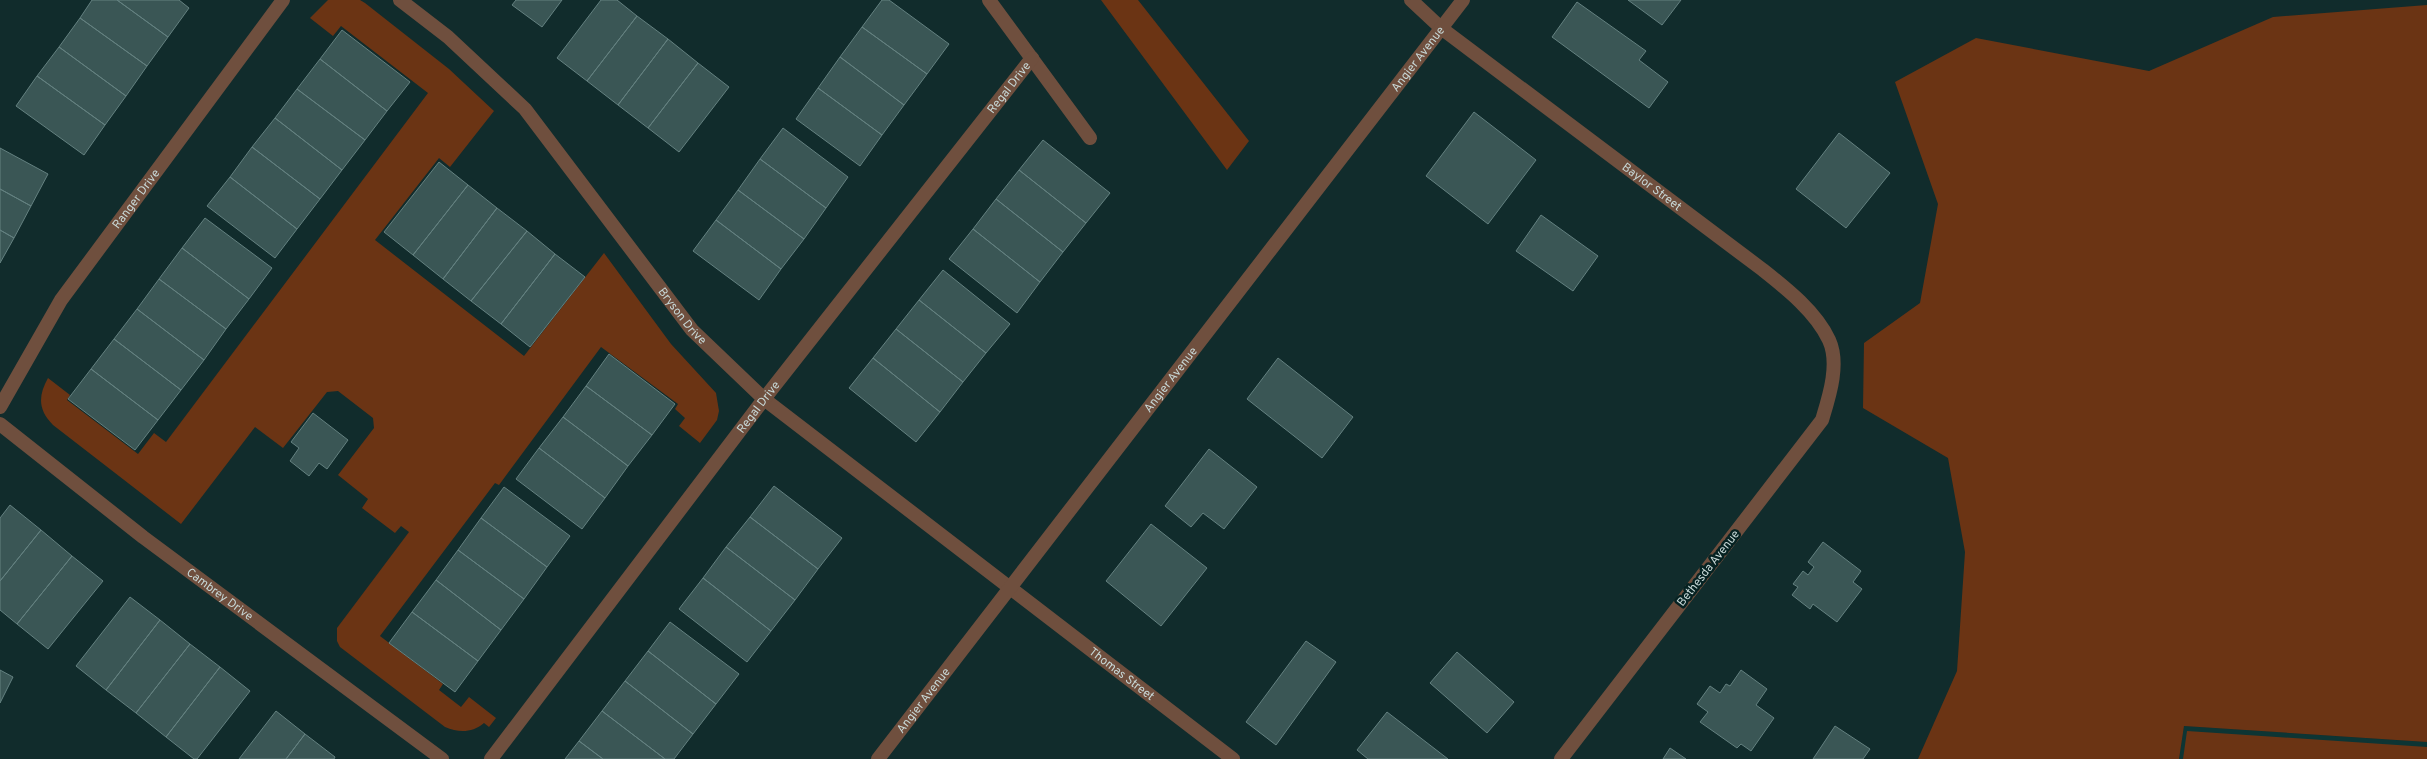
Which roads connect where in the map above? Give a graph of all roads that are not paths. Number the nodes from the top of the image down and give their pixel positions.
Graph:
1 (283, 0) edge
2 (400, 0) edge
3 (989, 0) edge
4 (1411, 0) edge
5 (1463, 0) edge
6 (1441, 28) junction
7 (1032, 58) junction
8 (1090, 138) dead end
9 (1833, 367) joint
10 (764, 399) junction
11 (0, 406) edge
12 (0, 424) edge
13 (1010, 587) junction
14 (442, 759) edge
15 (492, 759) edge
16 (878, 759) edge
17 (1233, 759) edge
18 (1561, 759) edge

1 - 11 street, Ranger Drive
2 - 10 street, Bryson Drive
3 - 7 street
4 - 6 street, Baylor Street
5 - 6 street, Angier Avenue
6 - 9 street, Baylor Street
6 - 13 street, Angier Avenue
7 - 8 street
7 - 10 street, Regal Drive
9 - 18 street, Bethesda Avenue
10 - 13 street, Bryson Drive
10 - 15 street, Regal Drive
12 - 14 street, Cambrey Drive
13 - 16 street, Angier Avenue
13 - 17 street, Thomas Street

